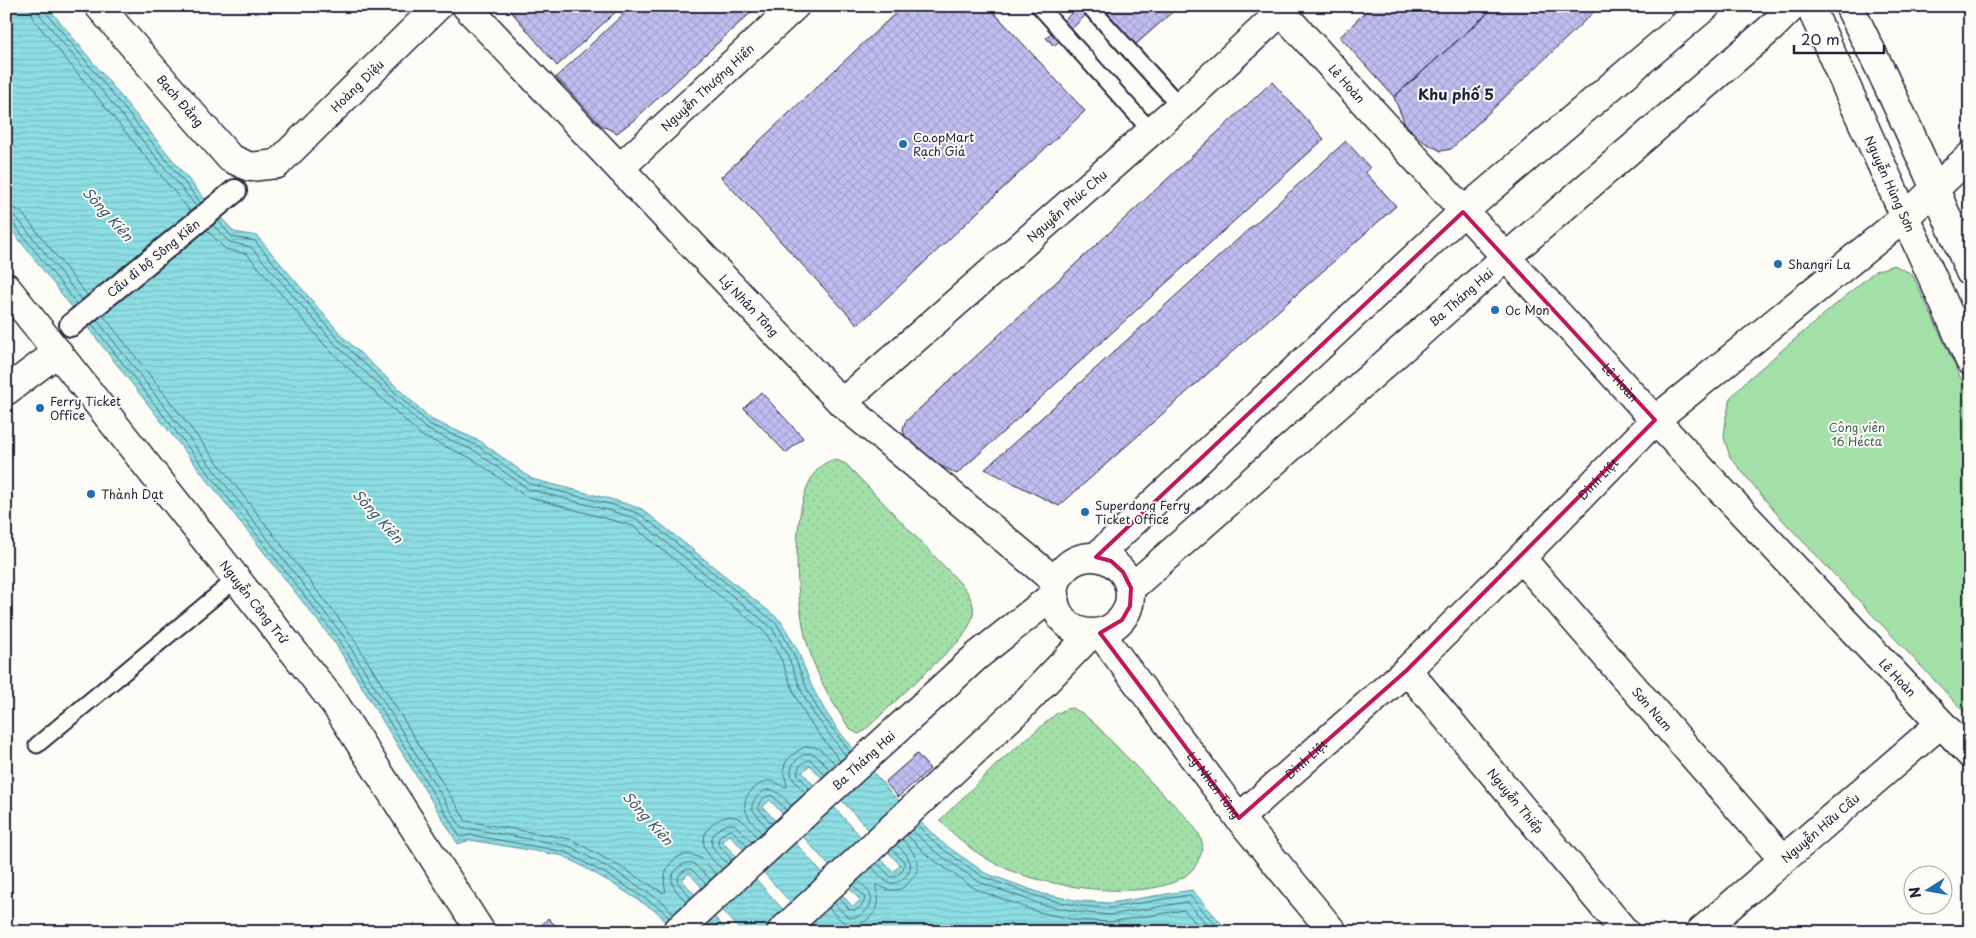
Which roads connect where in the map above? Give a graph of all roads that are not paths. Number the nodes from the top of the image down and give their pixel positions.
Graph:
1 (99, 6) edge
2 (438, 6) edge
3 (466, 6) edge
4 (795, 6) edge
5 (1039, 6) edge
6 (1089, 6) edge
7 (1706, 6) edge
8 (1794, 6) edge
9 (1810, 6) edge
10 (1849, 6) edge
11 (1282, 8) edge
12 (1180, 106) junction
13 (1150, 130) junction
14 (1970, 156) edge
15 (276, 164) joint
16 (620, 168) junction
17 (1936, 188) junction
18 (235, 191) dead end
19 (1462, 212) junction
20 (1904, 217) junction
21 (1505, 258) junction
22 (1970, 272) edge
23 (6, 287) edge
24 (71, 325) dead end
25 (58, 352) junction
26 (1970, 361) edge
27 (6, 391) edge
28 (842, 404) junction
29 (1655, 420) junction
30 (1096, 557) junction
31 (1521, 558) junction
32 (236, 578) junction
33 (1056, 588) junction
34 (1130, 588) junction
35 (1096, 634) junction
36 (1407, 670) junction
37 (1940, 724) junction
38 (37, 745) dead end
39 (1970, 754) edge
40 (1239, 818) junction
41 (1783, 860) junction
42 (481, 932) edge
43 (676, 932) edge
44 (781, 932) edge
45 (1333, 932) edge
46 (1625, 932) edge
47 (1700, 932) edge

1 - 15 street, Bạch Đằng
2 - 15 street, Hoàng Diệu
3 - 16 street, Lý Nhân Tông
4 - 16 street, Nguyễn Thượng Hiền
5 - 13 lane
6 - 12 lane
7 - 19 street
8 - 21 street, Ba Tháng Hai
9 - 20 street, Nguyễn Hùng Sơn
10 - 17 street
11 - 12 street, Nguyễn Phúc Chu
11 - 19 street, Lê Hoàn
12 - 13 street, Nguyễn Phúc Chu
13 - 28 street, Nguyễn Phúc Chu
14 - 17 street, Đinh Liệt
16 - 28 street, Lý Nhân Tông
17 - 20 street, Đinh Liệt
17 - 22 street
18 - 24 street, Cầu đi bộ Sông Kiên
19 - 21 street, Lê Hoàn
19 - 30 street
20 - 26 street, Nguyễn Hùng Sơn
20 - 29 street, Đinh Liệt
21 - 29 street, Lê Hoàn
21 - 34 street, Ba Tháng Hai
23 - 25 street, Nguyễn Công Trứ
25 - 27 street
25 - 32 street, Nguyễn Công Trứ
28 - 33 street, Lý Nhân Tông
29 - 31 street, Đinh Liệt
29 - 37 street, Lê Hoàn
30 - 33 street
30 - 34 street
31 - 36 street, Đinh Liệt
31 - 41 street, Sơn Nam
32 - 38 lane
32 - 42 street, Nguyễn Công Trứ
33 - 35 street
33 - 43 street, Ba Tháng Hai
34 - 35 street
35 - 40 street, Lý Nhân Tông
35 - 44 street
36 - 40 street, Đinh Liệt
36 - 46 street, Nguyễn Thiếp
37 - 39 street, Lê Hoàn
37 - 41 street, Nguyễn Hữu Cầu
40 - 45 street, Lý Nhân Tông
41 - 47 street, Nguyễn Hữu Cầu

